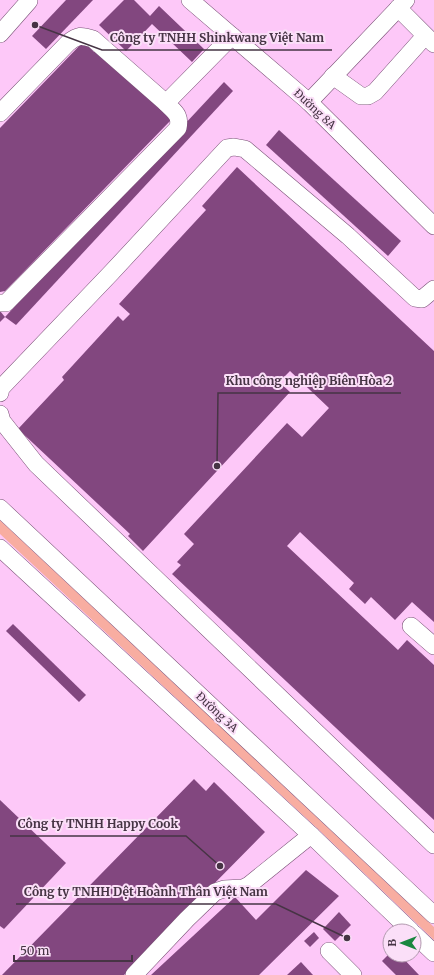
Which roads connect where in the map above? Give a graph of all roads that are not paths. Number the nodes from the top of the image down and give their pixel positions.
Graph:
1 (28, 0) edge
2 (190, 0) edge
3 (402, 4) edge
4 (0, 34) edge
5 (232, 36) junction
6 (430, 40) edge
7 (333, 76) junction
8 (309, 102) junction
9 (166, 103) junction
10 (0, 112) edge
11 (434, 226) edge
12 (433, 292) edge
13 (0, 303) edge
14 (0, 393) edge
15 (0, 414) edge
16 (0, 508) edge
17 (0, 548) edge
18 (411, 626) dead end
19 (434, 646) edge
20 (311, 835) junction
21 (434, 845) edge
22 (431, 908) edge
23 (403, 923) edge
24 (422, 942) edge
25 (329, 951) dead end
26 (434, 953) edge
27 (134, 975) edge
28 (353, 975) edge

1 - 4 street
2 - 5 street, Đường 8A
3 - 6 street
3 - 7 street
5 - 8 street, Đường 8A
5 - 9 street
6 - 7 street
7 - 8 street
8 - 11 street, Đường 8A
9 - 10 street
9 - 13 street
12 - 14 street
15 - 21 street
16 - 22 street, Đường 3A
17 - 20 street
18 - 19 street
20 - 23 street
20 - 27 street
24 - 26 street
25 - 28 street

